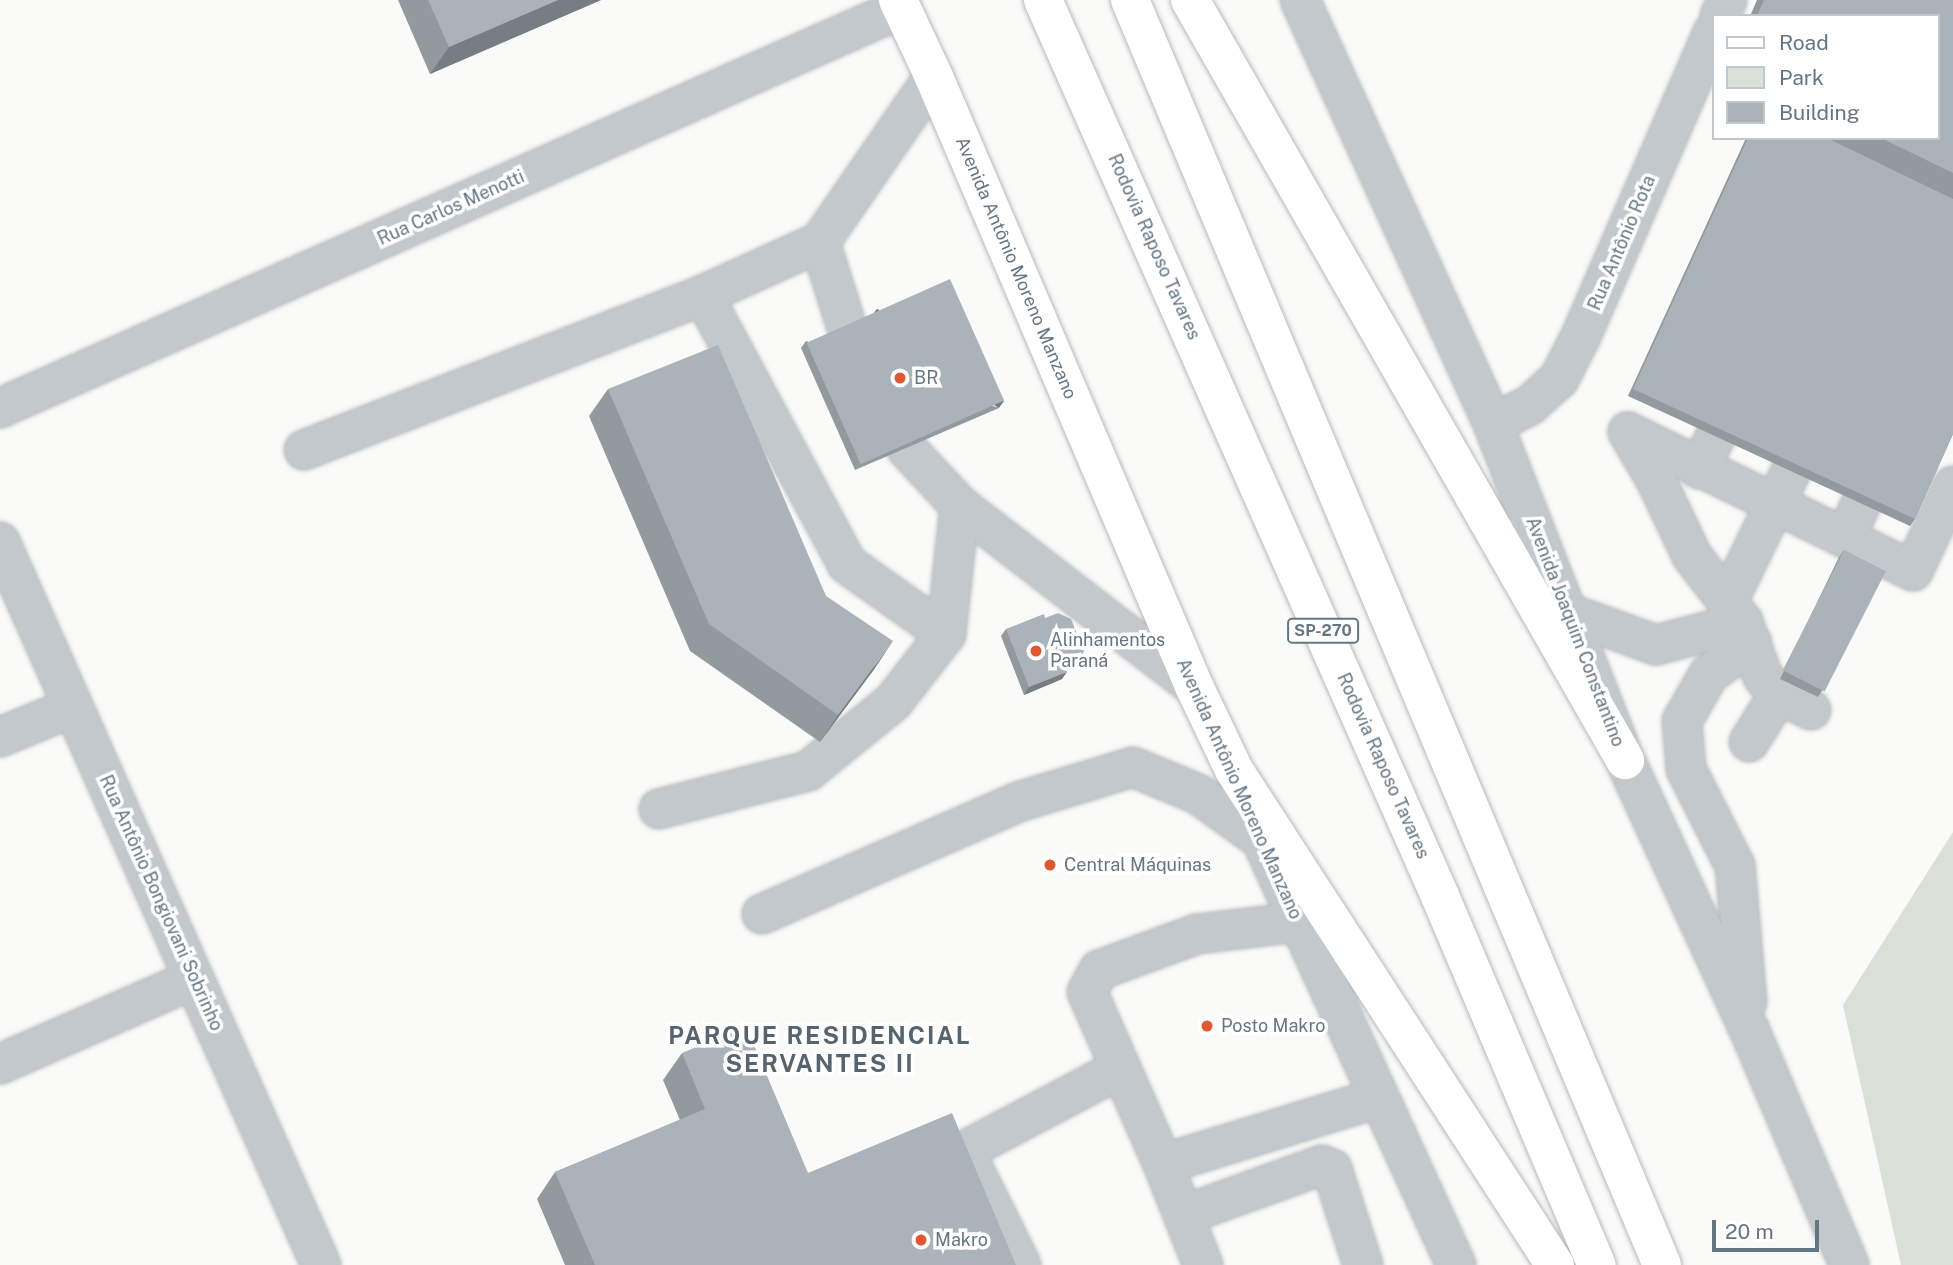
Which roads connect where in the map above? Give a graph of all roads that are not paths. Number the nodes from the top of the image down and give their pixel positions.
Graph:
1 (1043, 0) edge
2 (1130, 0) edge
3 (1190, 0) edge
4 (1300, 0) edge
5 (900, 4) edge
6 (1712, 34) edge
7 (934, 76) junction
8 (820, 242) junction
9 (702, 295) junction
10 (848, 328) edge
11 (1754, 359) edge
12 (1828, 394) edge
13 (1645, 395) edge
14 (0, 408) edge
15 (1493, 424) junction
16 (1896, 429) edge
17 (1628, 432) junction
18 (906, 448) edge
19 (304, 450) dead end
20 (1699, 469) junction
21 (1953, 486) edge
22 (1776, 503) junction
23 (960, 506) junction
24 (1845, 538) junction
25 (0, 542) edge
26 (1568, 614) junction
27 (1741, 622) junction
28 (946, 634) junction
29 (1194, 686) junction
30 (73, 707) junction
31 (0, 737) edge
32 (1749, 742) dead end
33 (1625, 760) junction
34 (1234, 770) junction
35 (659, 809) dead end
36 (1259, 838) junction
37 (762, 914) dead end
38 (1297, 922) junction
39 (194, 979) junction
40 (1749, 1029) junction
41 (0, 1064) edge
42 (1119, 1069) junction
43 (1378, 1098) junction
44 (1163, 1164) junction
45 (1184, 1215) junction
46 (308, 1261) edge
47 (1021, 1265) edge
48 (1203, 1265) edge
49 (1363, 1265) edge
50 (1456, 1265) edge
51 (1555, 1265) edge
52 (1597, 1265) edge
53 (1662, 1265) edge
54 (1849, 1265) edge

1 - 52 main road, Rodovia Raposo Tavares / SP-270
2 - 53 main road
3 - 33 main road
4 - 15 street, Avenida Joaquim Constantino
5 - 7 main road, Avenida Antônio Moreno Manzano
5 - 14 street, Rua Carlos Menotti
6 - 15 street, Rua Antônio Rota
7 - 8 street
7 - 29 main road, Avenida Antônio Moreno Manzano
8 - 9 street
8 - 10 street
9 - 19 street
9 - 28 street
11 - 20 street
12 - 22 street
13 - 17 street
15 - 26 street, Avenida Joaquim Constantino
16 - 24 street
17 - 20 street
17 - 27 street
18 - 23 street
20 - 22 street
21 - 24 street
22 - 24 street
22 - 27 street
23 - 28 street
23 - 29 street
25 - 30 street, Rua Antônio Bongiovani Sobrinho
26 - 27 street
26 - 33 street, Avenida Joaquim Constantino
27 - 32 street
27 - 40 street
28 - 35 street
29 - 34 main road, Avenida Antônio Moreno Manzano
30 - 31 street
30 - 39 street, Rua Antônio Bongiovani Sobrinho
33 - 40 street, Avenida Joaquim Constantino
34 - 36 street, Avenida Antônio Moreno Manzano
34 - 51 main road
36 - 37 street
36 - 38 street, Avenida Antônio Moreno Manzano
38 - 42 street
38 - 43 street, Avenida Antônio Moreno Manzano
39 - 41 street
39 - 46 street, Rua Antônio Bongiovani Sobrinho
40 - 54 street, Avenida Joaquim Constantino
42 - 44 street
42 - 47 street
43 - 44 street
43 - 50 street, Avenida Antônio Moreno Manzano
44 - 45 street
45 - 48 street
45 - 49 street

